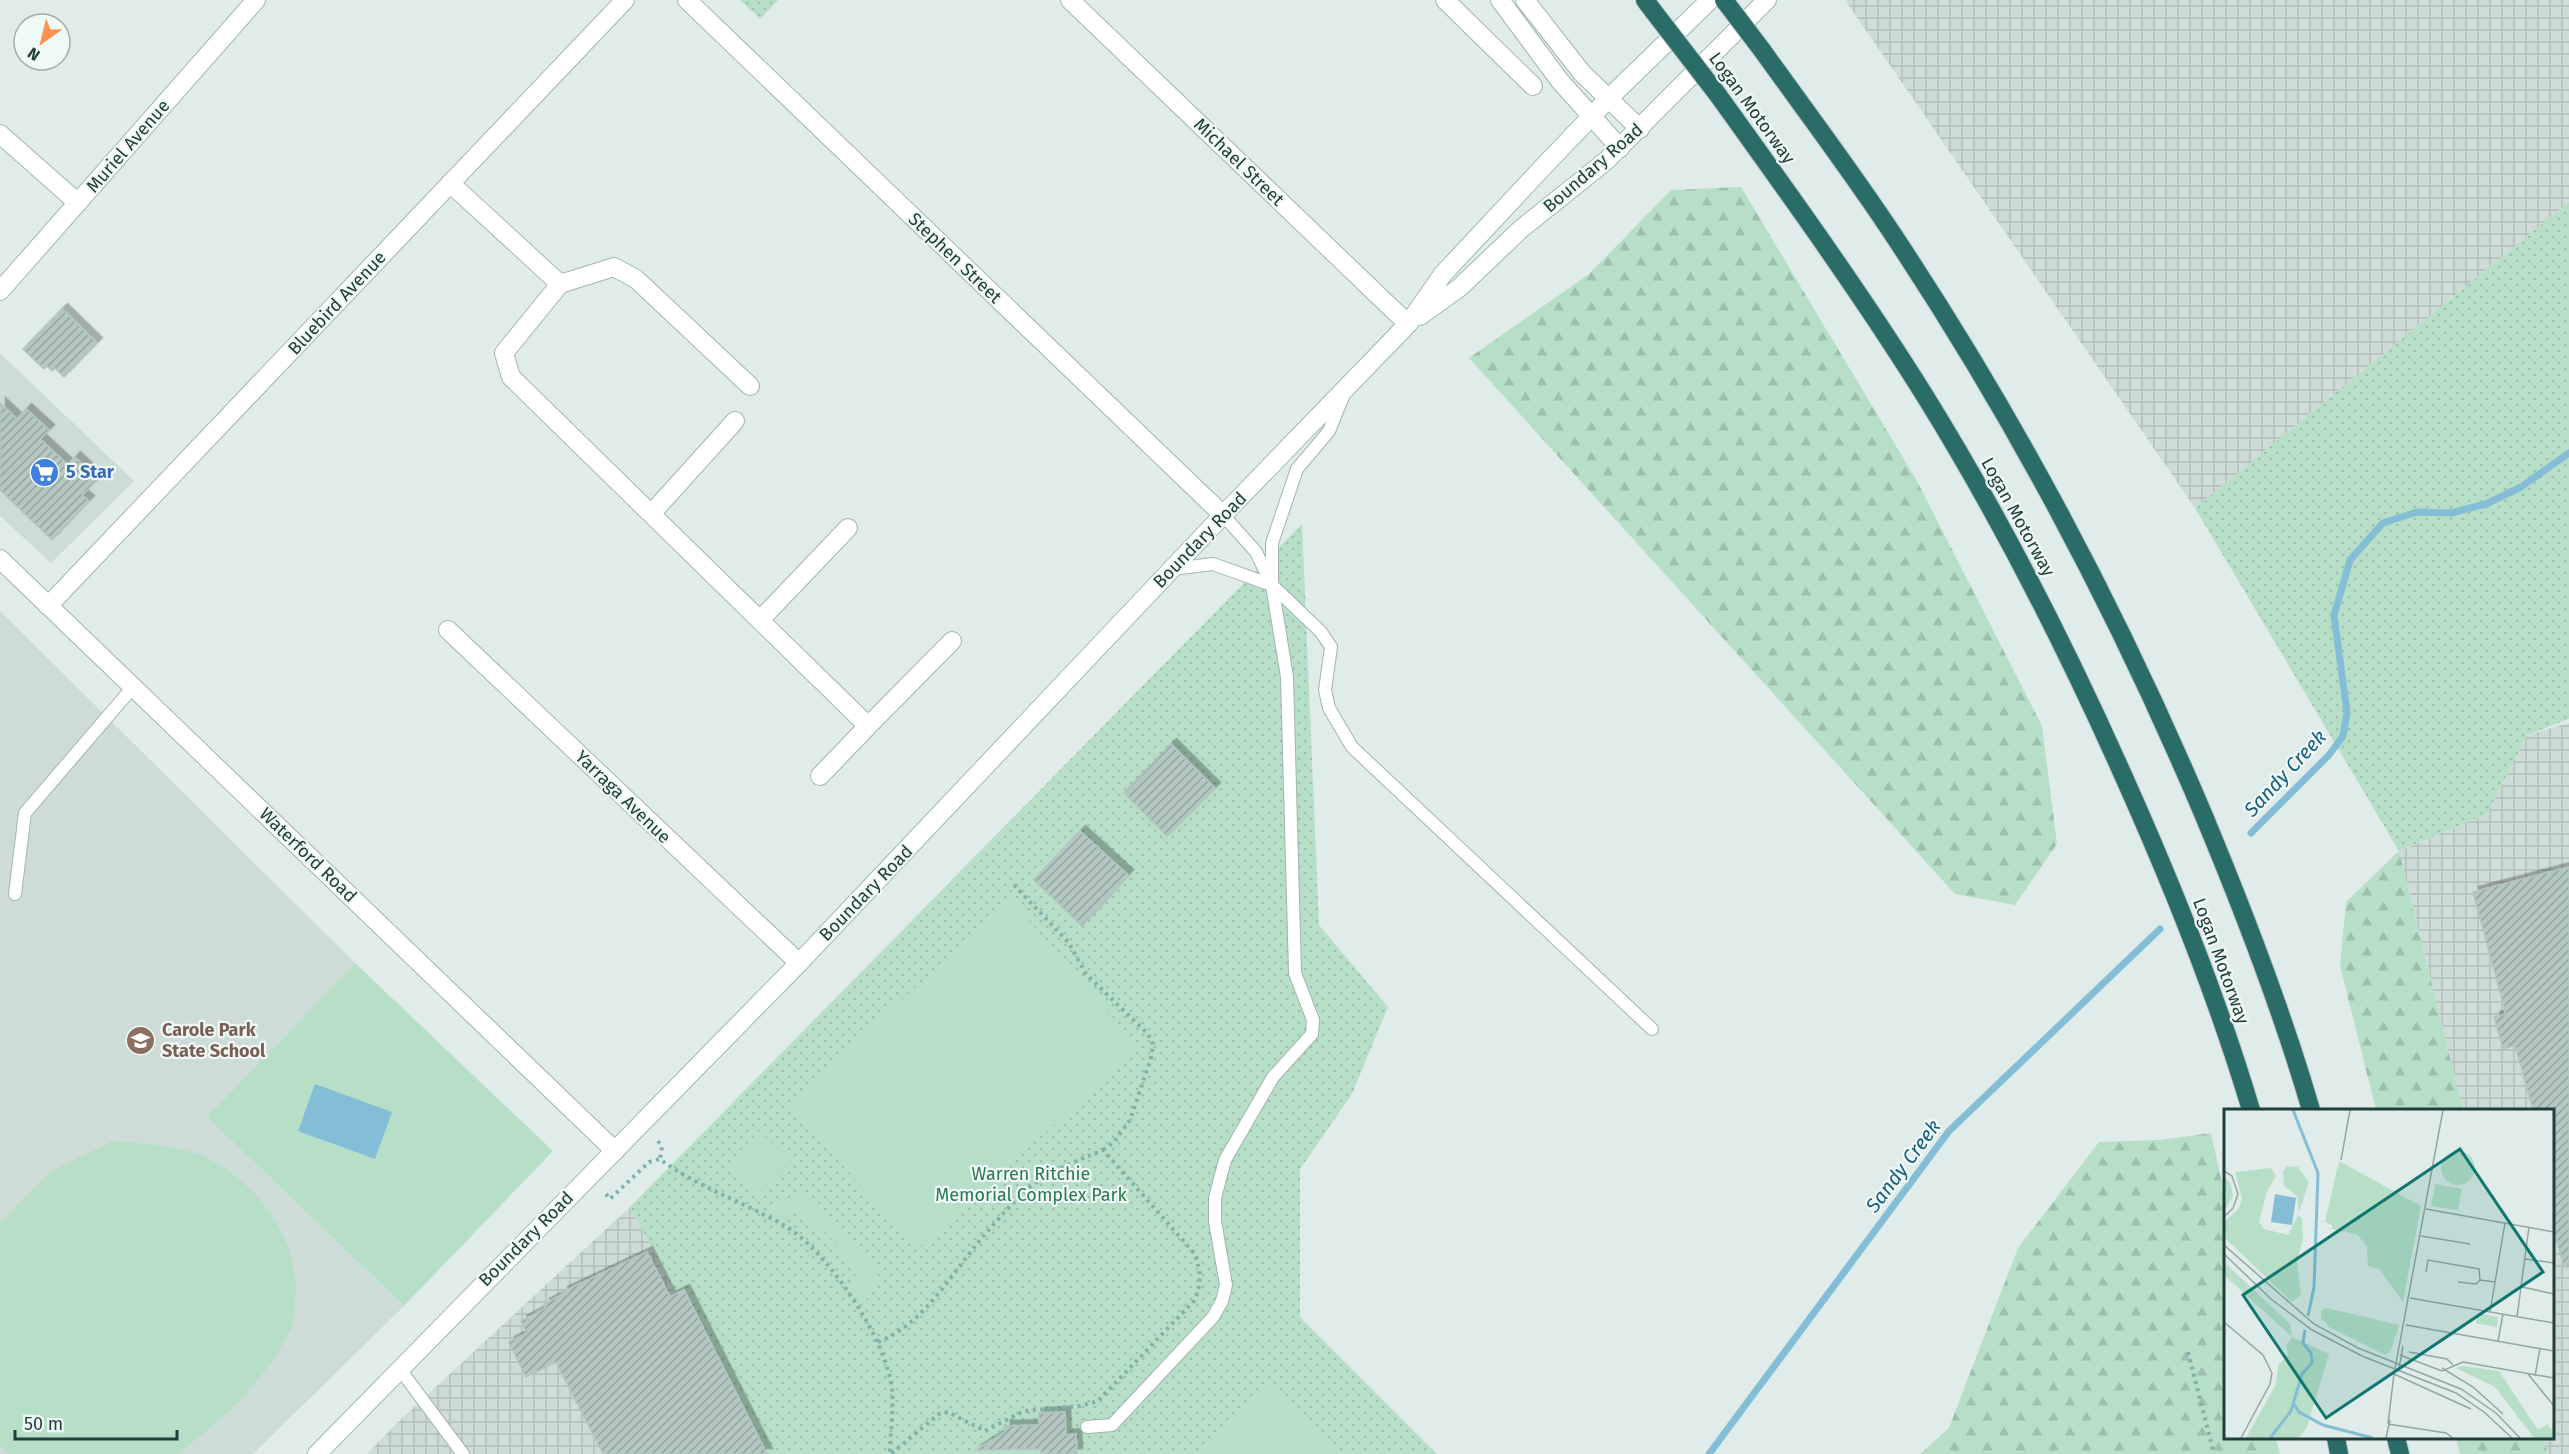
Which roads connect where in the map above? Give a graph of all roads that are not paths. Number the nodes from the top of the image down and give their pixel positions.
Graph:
1 (256, 0) edge
2 (626, 0) edge
3 (687, 0) edge
4 (1070, 0) edge
5 (1445, 0) edge
6 (1500, 0) edge
7 (1525, 0) edge
8 (1710, 0) edge
9 (1724, 0) edge
10 (1767, 0) edge
11 (1649, 6) edge
12 (1533, 86) dead end
13 (1609, 98) junction
14 (1592, 116) junction
15 (1640, 129) junction
16 (0, 135) edge
17 (1620, 148) junction
18 (450, 183) junction
19 (78, 203) junction
20 (560, 284) junction
21 (0, 291) edge
22 (1408, 324) junction
23 (750, 386) dead end
24 (1347, 388) junction
25 (735, 421) dead end
26 (651, 514) junction
27 (1223, 515) junction
28 (848, 528) dead end
29 (0, 560) edge
30 (1172, 569) junction
31 (1272, 585) junction
32 (48, 606) junction
33 (760, 620) junction
34 (448, 630) dead end
35 (952, 641) dead end
36 (133, 687) junction
37 (868, 726) junction
38 (819, 776) dead end
39 (15, 894) dead end
40 (799, 963) junction
41 (1652, 1029) dead end
42 (2251, 1109) edge
43 (2311, 1109) edge
44 (615, 1151) junction
45 (399, 1368) junction
46 (1087, 1427) dead end
47 (2336, 1439) edge
48 (2396, 1439) edge
49 (317, 1454) edge
50 (463, 1454) edge
51 (2339, 1454) edge
52 (2400, 1454) edge

1 - 19 street, Muriel Avenue
2 - 18 street, Bluebird Avenue
3 - 27 street, Stephen Street
4 - 22 street, Michael Street
5 - 12 street
6 - 14 street
7 - 13 street
8 - 13 street, Boundary Road
9 - 43 highway, Logan Motorway, bridge
10 - 15 street, Boundary Road
11 - 42 highway, Logan Motorway, bridge
13 - 14 street, Boundary Road
13 - 15 street
14 - 17 street
14 - 22 street, Boundary Road
15 - 17 street, Boundary Road
16 - 19 street
17 - 22 street, Boundary Road
18 - 20 street
18 - 32 street, Bluebird Avenue
19 - 21 street, Muriel Avenue
20 - 23 street
20 - 26 street
22 - 24 street, Boundary Road
24 - 27 street, Boundary Road
24 - 31 lane
25 - 26 street
26 - 33 street
27 - 30 street, Boundary Road
27 - 31 lane
28 - 33 street
29 - 32 street, Waterford Road
30 - 31 lane
30 - 40 street, Boundary Road
31 - 41 lane
31 - 46 lane
32 - 36 street, Waterford Road
33 - 37 street
34 - 40 street, Yarraga Avenue
35 - 37 street
36 - 39 lane
36 - 44 street, Waterford Road
37 - 38 street
40 - 44 street, Boundary Road
44 - 45 street, Boundary Road
45 - 49 street, Boundary Road
45 - 50 lane
47 - 51 highway
48 - 52 highway

